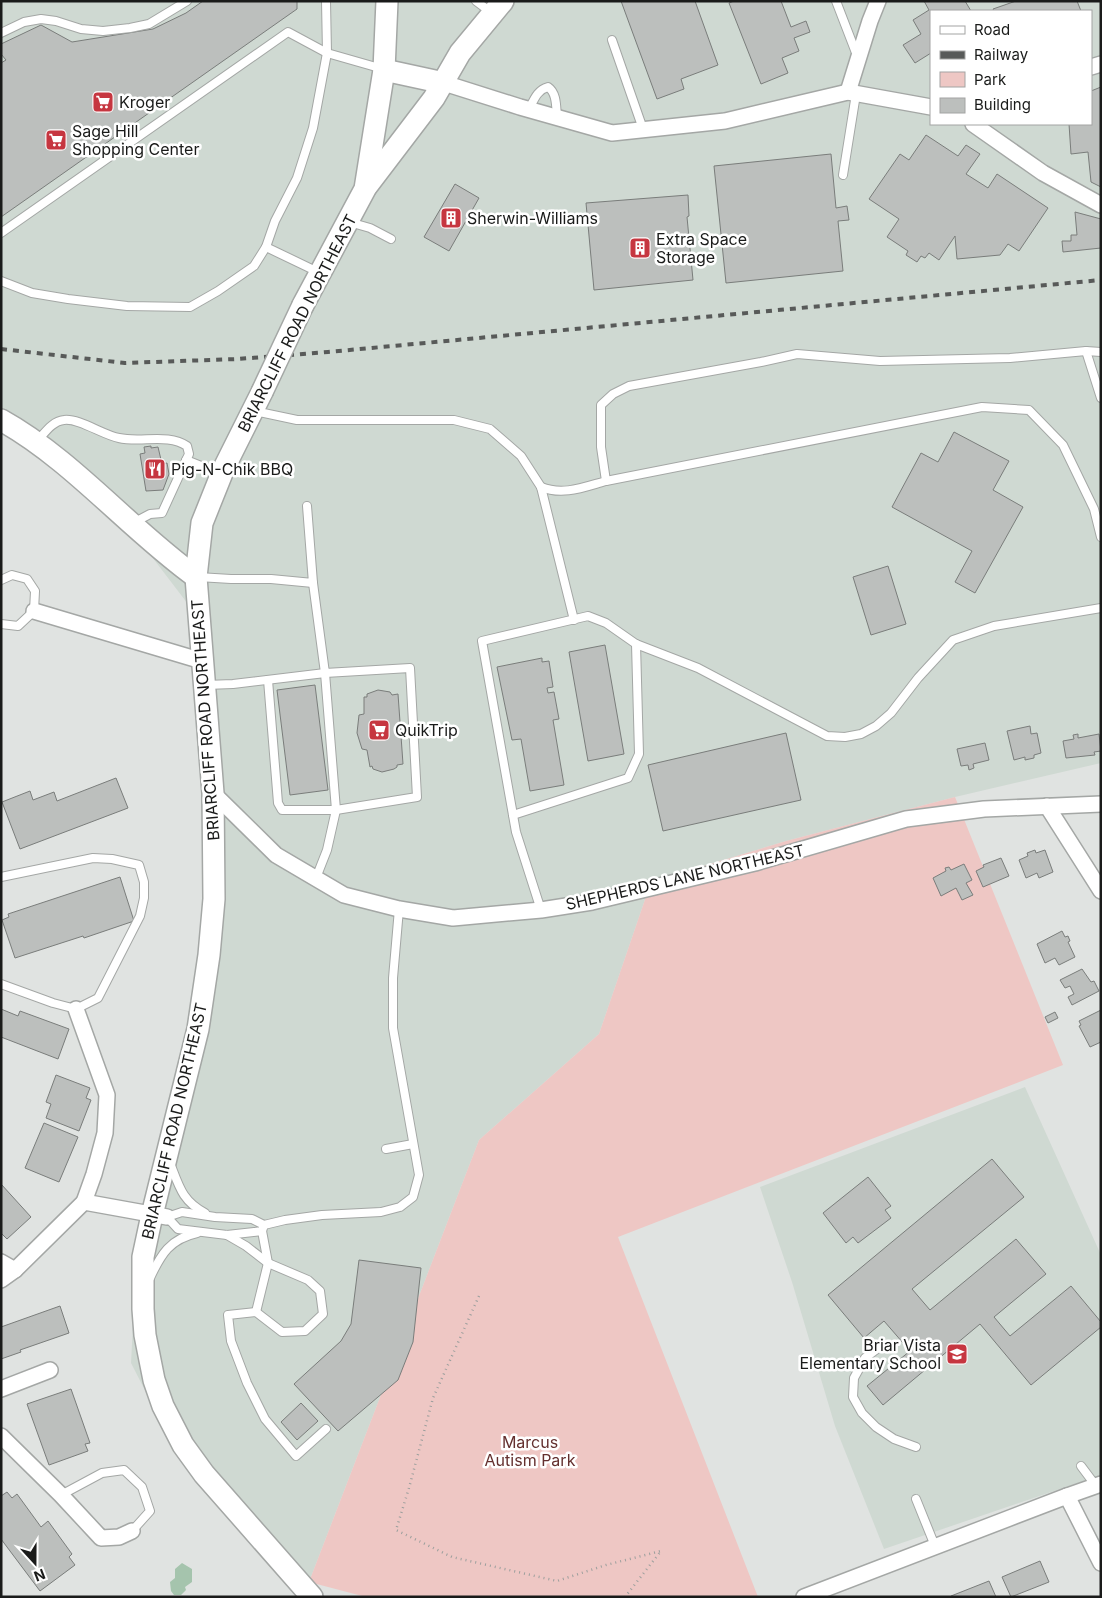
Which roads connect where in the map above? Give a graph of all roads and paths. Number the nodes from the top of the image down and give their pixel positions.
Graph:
1 (187, 1) edge
2 (326, 1) edge
3 (387, 1) edge
4 (836, 1) edge
5 (878, 1) edge
6 (490, 5) edge
7 (1, 33) edge
8 (612, 40) dead end
9 (327, 53) junction
10 (858, 58) junction
11 (384, 70) junction
12 (444, 83) junction
13 (852, 93) junction
14 (930, 107) edge
15 (529, 109) junction
16 (557, 117) junction
17 (974, 125) edge
18 (643, 129) junction
19 (842, 175) dead end
20 (365, 189) junction
21 (1101, 205) edge
22 (348, 222) junction
23 (1, 234) edge
24 (391, 239) dead end
25 (266, 248) junction
26 (321, 274) junction
27 (1, 281) edge
28 (1086, 351) junction
29 (1101, 352) edge
30 (1101, 398) edge
31 (252, 411) junction
32 (1, 420) edge
33 (36, 443) junction
34 (186, 460) junction
35 (221, 474) junction
36 (606, 481) junction
37 (541, 487) junction
38 (307, 506) dead end
39 (131, 525) junction
40 (1101, 537) edge
41 (196, 576) junction
42 (1, 580) edge
43 (312, 583) junction
44 (1101, 608) edge
45 (34, 611) junction
46 (574, 620) junction
47 (1, 624) edge
48 (636, 644) junction
49 (202, 661) junction
50 (325, 673) junction
51 (268, 680) junction
52 (204, 685) junction
53 (213, 793) junction
54 (1101, 804) edge
55 (1047, 806) junction
56 (336, 810) junction
57 (513, 815) junction
58 (1, 877) edge
59 (316, 878) junction
60 (1101, 891) edge
61 (399, 909) junction
62 (542, 910) junction
63 (1, 984) edge
64 (76, 1009) junction
65 (413, 1144) junction
66 (386, 1150) dead end
67 (167, 1154) junction
68 (84, 1202) junction
69 (159, 1216) junction
70 (211, 1217) junction
71 (263, 1228) junction
72 (202, 1232) junction
73 (227, 1235) junction
74 (1, 1262) edge
75 (268, 1263) junction
76 (15, 1270) junction
77 (1, 1280) edge
78 (143, 1293) junction
79 (479, 1296) dead end
80 (256, 1312) junction
81 (882, 1346) dead end
82 (50, 1370) dead end
83 (1, 1388) edge
84 (326, 1430) dead end
85 (1, 1436) edge
86 (916, 1446) dead end
87 (1081, 1466) dead end
88 (1099, 1485) edge
89 (61, 1496) junction
90 (1067, 1496) junction
91 (916, 1499) dead end
92 (132, 1531) joint
93 (935, 1546) junction
94 (1101, 1563) edge
95 (313, 1596) edge
96 (625, 1597) edge
97 (804, 1597) edge

1 - 7 lane
2 - 9 lane
3 - 11 main road, BRIARCLIFF ROAD NORTHEAST
4 - 10 lane
5 - 10 street
6 - 12 main road
8 - 18 lane
9 - 11 lane
9 - 23 lane
9 - 25 lane
10 - 13 street
11 - 12 main road
11 - 20 main road, BRIARCLIFF ROAD NORTHEAST
12 - 15 street
12 - 20 main road
13 - 14 street
13 - 18 street
13 - 19 lane
15 - 16 street
15 - 16 lane
16 - 18 street
17 - 21 street
20 - 22 main road, BRIARCLIFF ROAD NORTHEAST
22 - 24 lane
22 - 26 main road, BRIARCLIFF ROAD NORTHEAST
25 - 26 lane
25 - 27 lane
26 - 31 main road, BRIARCLIFF ROAD NORTHEAST, bridge
28 - 29 lane
28 - 30 lane
28 - 36 lane
31 - 35 main road, BRIARCLIFF ROAD NORTHEAST
31 - 37 lane
32 - 33 main road
33 - 34 lane
33 - 39 main road
34 - 35 lane
34 - 39 lane
35 - 41 main road, BRIARCLIFF ROAD NORTHEAST
36 - 37 lane
36 - 40 lane
37 - 46 lane
38 - 43 lane
39 - 41 main road
41 - 43 lane
41 - 49 main road, BRIARCLIFF ROAD NORTHEAST
42 - 45 lane
43 - 50 lane
44 - 48 lane
45 - 47 lane
45 - 49 street
46 - 48 lane
46 - 57 lane
48 - 57 lane
49 - 52 main road, BRIARCLIFF ROAD NORTHEAST
50 - 51 lane
50 - 56 lane
50 - 56 lane
51 - 52 lane
51 - 56 lane
52 - 53 main road, BRIARCLIFF ROAD NORTHEAST
53 - 59 street, SHEPHERDS LANE NORTHEAST
53 - 67 main road, BRIARCLIFF ROAD NORTHEAST
54 - 55 street, SHEPHERDS LANE NORTHEAST
55 - 60 street
55 - 62 street, SHEPHERDS LANE NORTHEAST
56 - 59 lane
57 - 62 lane
58 - 64 lane
59 - 61 street, SHEPHERDS LANE NORTHEAST
61 - 62 street, SHEPHERDS LANE NORTHEAST
61 - 65 lane
63 - 64 lane
64 - 68 street
65 - 66 lane
65 - 71 lane
67 - 69 main road, BRIARCLIFF ROAD NORTHEAST
67 - 70 lane
68 - 69 street
68 - 76 street
69 - 70 lane
69 - 72 lane
69 - 78 main road, BRIARCLIFF ROAD NORTHEAST
70 - 71 lane
71 - 73 lane
71 - 75 lane
72 - 73 lane
72 - 78 lane
73 - 75 lane
74 - 76 street
75 - 80 lane
75 - 80 lane
76 - 77 street
78 - 95 main road, BRIARCLIFF ROAD NORTHEAST
79 - 96 path
80 - 84 lane
81 - 86 lane
82 - 83 street
85 - 89 street
87 - 88 lane
88 - 90 street
89 - 92 street
89 - 92 lane
90 - 93 street
90 - 94 street
91 - 93 lane
93 - 97 street

